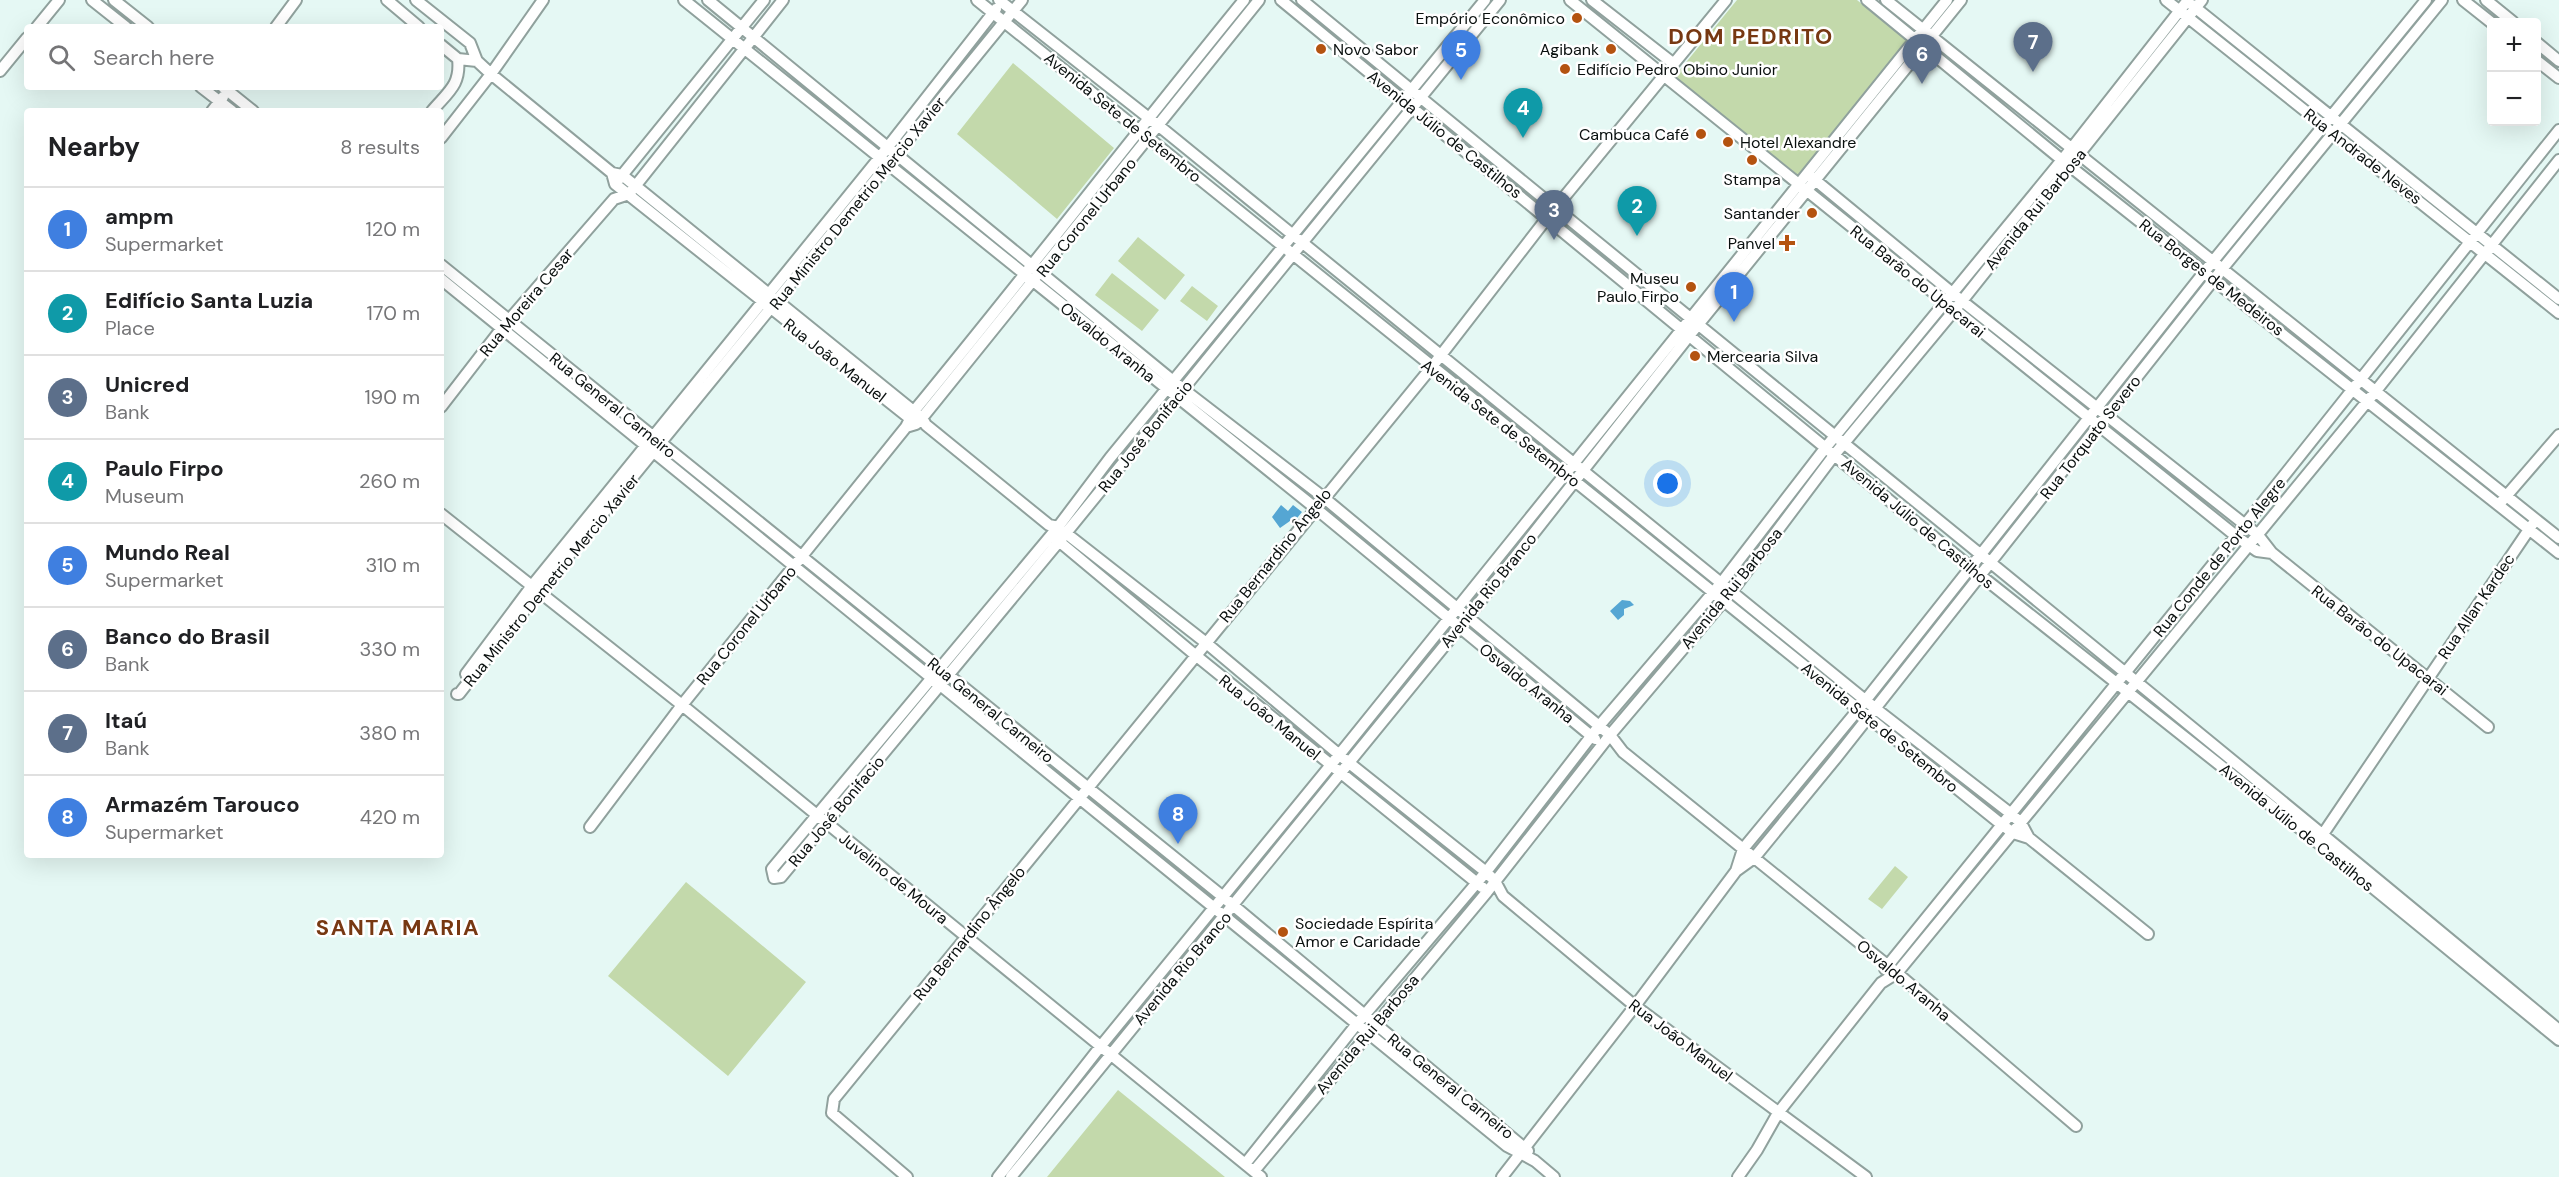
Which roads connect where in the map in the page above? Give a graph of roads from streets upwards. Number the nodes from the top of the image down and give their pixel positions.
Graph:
1 (59, 0) edge
2 (92, 0) edge
3 (296, 0) edge
4 (387, 0) edge
5 (416, 0) edge
6 (543, 0) edge
7 (684, 0) edge
8 (708, 0) edge
9 (764, 0) edge
10 (783, 0) edge
11 (977, 0) edge
12 (1022, 0) edge
13 (1244, 0) edge
14 (1259, 0) edge
15 (1281, 0) edge
16 (1302, 0) edge
17 (1485, 0) edge
18 (1500, 0) edge
19 (1570, 0) edge
20 (1592, 0) edge
21 (1726, 0) edge
22 (1867, 0) edge
23 (1886, 0) edge
24 (1947, 0) edge
25 (1961, 0) edge
26 (2166, 0) edge
27 (2426, 0) edge
28 (2442, 0) edge
29 (2463, 0) edge
30 (2486, 0) edge
31 (1002, 1) edge
32 (118, 4) edge
33 (2189, 5) edge
34 (1013, 11) junction
35 (993, 13) junction
36 (114, 17) junction
37 (1229, 18) junction
38 (2508, 18) edge
39 (2487, 19) edge
40 (1004, 22) junction
41 (39, 24) edge
42 (122, 24) edge
43 (144, 24) edge
44 (278, 24) edge
45 (415, 24) edge
46 (1239, 25) junction
47 (741, 27) junction
48 (1927, 33) junction
49 (752, 36) junction
50 (732, 38) junction
51 (24, 43) edge
52 (1918, 44) junction
53 (744, 46) junction
54 (2541, 46) edge
55 (444, 47) edge
56 (2385, 51) junction
57 (1447, 57) junction
58 (2396, 58) junction
59 (458, 59) junction
60 (477, 61) junction
61 (2559, 61) edge
62 (1965, 63) junction
63 (2265, 63) junction
64 (1674, 64) junction
65 (2541, 64) edge
66 (0, 71) edge
67 (2258, 72) junction
68 (1955, 73) junction
69 (491, 74) junction
70 (1664, 76) junction
71 (2559, 78) edge
72 (205, 90) edge
73 (226, 90) edge
74 (229, 90) edge
75 (1417, 94) junction
76 (219, 101) junction
77 (682, 102) junction
78 (1409, 104) junction
79 (214, 108) edge
80 (228, 108) edge
81 (250, 108) edge
82 (435, 108) edge
83 (693, 112) junction
84 (1148, 118) junction
85 (2036, 120) junction
86 (2337, 121) junction
87 (1159, 126) junction
88 (1139, 128) junction
89 (2329, 130) junction
90 (2559, 130) edge
91 (2027, 132) junction
92 (444, 134) edge
93 (1150, 138) junction
94 (1471, 138) junction
95 (887, 147) junction
96 (1463, 148) junction
97 (2075, 152) junction
98 (897, 155) junction
99 (2371, 156) junction
100 (880, 157) junction
101 (2559, 160) edge
102 (1500, 162) junction
103 (2066, 163) junction
104 (2532, 164) junction
105 (889, 165) junction
106 (1492, 172) junction
107 (2546, 176) junction
108 (616, 177) junction
109 (1811, 177) junction
110 (1802, 187) junction
111 (632, 190) junction
112 (614, 199) junction
113 (1555, 208) junction
114 (1547, 218) junction
115 (2246, 221) junction
116 (2255, 229) junction
117 (1592, 238) junction
118 (2473, 238) junction
119 (1297, 239) junction
120 (696, 240) junction
121 (1583, 248) junction
122 (1289, 249) junction
123 (2487, 250) junction
124 (2214, 261) junction
125 (1038, 268) junction
126 (2223, 268) junction
127 (2205, 271) junction
128 (444, 275) edge
129 (1029, 279) junction
130 (2215, 279) junction
131 (1654, 290) junction
132 (2256, 295) junction
133 (774, 296) junction
134 (1957, 297) junction
135 (1647, 301) junction
136 (766, 305) junction
137 (2248, 305) junction
138 (1949, 306) junction
139 (2558, 307) edge
140 (2417, 309) junction
141 (2431, 321) junction
142 (1693, 323) junction
143 (505, 324) junction
144 (2292, 324) junction
145 (1996, 327) junction
146 (1685, 332) junction
147 (2285, 333) junction
148 (1987, 337) junction
149 (2025, 350) junction
150 (2140, 354) junction
151 (1440, 355) junction
152 (839, 356) junction
153 (1734, 356) junction
154 (2016, 360) junction
155 (2150, 361) junction
156 (1726, 366) junction
157 (559, 368) junction
158 (1431, 368) junction
159 (2362, 380) junction
160 (594, 389) junction
161 (1175, 389) junction
162 (2353, 390) junction
163 (2375, 392) junction
164 (586, 398) junction
165 (2366, 402) junction
166 (444, 403) edge
167 (1801, 409) junction
168 (2102, 412) junction
169 (625, 414) junction
170 (915, 420) junction
171 (1793, 420) junction
172 (2095, 422) junction
173 (617, 423) junction
174 (2559, 435) edge
175 (657, 440) junction
176 (1839, 440) junction
177 (649, 450) junction
178 (1831, 450) junction
179 (2450, 451) junction
180 (1110, 458) junction
181 (2441, 460) junction
182 (2296, 462) junction
183 (1574, 464) junction
184 (1120, 466) junction
185 (2172, 468) junction
186 (1584, 471) junction
187 (2308, 474) junction
188 (703, 478) junction
189 (1570, 478) junction
190 (2164, 479) junction
191 (1805, 485) junction
192 (695, 486) junction
193 (2507, 495) junction
194 (1323, 497) junction
195 (2499, 505) junction
196 (1314, 507) junction
197 (734, 510) junction
198 (444, 516) edge
199 (2010, 516) junction
200 (1528, 520) junction
201 (2532, 524) junction
202 (2020, 525) junction
203 (2244, 526) junction
204 (1538, 528) junction
205 (1056, 532) junction
206 (2258, 534) junction
207 (2236, 536) junction
208 (2559, 538) edge
209 (2250, 546) junction
210 (2559, 552) edge
211 (1980, 553) junction
212 (2271, 553) junction
213 (797, 561) junction
214 (1991, 562) junction
215 (1970, 566) junction
216 (1980, 575) junction
217 (1722, 582) junction
218 (1135, 587) junction
219 (535, 590) junction
220 (1732, 591) junction
221 (1713, 592) junction
222 (1126, 598) junction
223 (1724, 601) junction
224 (2182, 602) junction
225 (1456, 609) junction
226 (2193, 612) junction
227 (1467, 618) junction
228 (1448, 619) junction
229 (1685, 625) junction
230 (1459, 628) junction
231 (1919, 632) junction
232 (1695, 634) junction
233 (1930, 641) junction
234 (1205, 642) junction
235 (1194, 654) junction
236 (2125, 673) junction
237 (2427, 676) junction
238 (940, 677) junction
239 (2135, 681) junction
240 (2116, 682) junction
241 (1394, 687) junction
242 (2127, 691) junction
243 (1403, 695) junction
244 (1866, 700) junction
245 (682, 705) junction
246 (984, 705) junction
247 (1876, 709) junction
248 (1857, 711) junction
249 (976, 713) junction
250 (1292, 716) junction
251 (1868, 719) junction
252 (1599, 726) junction
253 (1283, 727) junction
254 (2488, 727) dead end
255 (1017, 731) junction
256 (1610, 735) junction
257 (1592, 736) junction
258 (1911, 736) junction
259 (1008, 740) junction
260 (1602, 745) junction
261 (1902, 746) junction
262 (2064, 746) junction
263 (1618, 747) junction
264 (1825, 750) junction
265 (2074, 757) junction
266 (2220, 758) junction
267 (1344, 759) junction
268 (1836, 759) junction
269 (1056, 763) junction
270 (1335, 769) junction
271 (1046, 772) junction
272 (1087, 787) junction
273 (1078, 798) junction
274 (1542, 800) junction
275 (1402, 805) junction
276 (1552, 808) junction
277 (2010, 813) junction
278 (1393, 816) junction
279 (821, 820) junction
280 (1128, 820) junction
281 (2021, 823) junction
282 (2001, 825) junction
283 (590, 827) dead end
284 (1277, 830) junction
285 (1119, 831) junction
286 (2013, 833) junction
287 (1287, 838) junction
288 (2029, 838) junction
289 (2320, 838) junction
290 (1743, 849) junction
291 (1165, 850) junction
292 (1754, 858) junction
293 (1155, 861) junction
294 (1971, 861) junction
295 (1982, 871) junction
296 (1486, 872) junction
297 (1736, 872) junction
298 (1197, 876) junction
299 (1496, 881) junction
300 (1477, 884) junction
301 (1187, 887) junction
302 (1487, 892) junction
303 (1222, 896) junction
304 (1503, 896) junction
305 (1233, 906) junction
306 (1213, 908) junction
307 (1224, 917) junction
308 (2419, 920) junction
309 (2148, 934) dead end
310 (966, 937) junction
311 (1419, 950) junction
312 (1430, 959) junction
313 (1298, 960) junction
314 (1887, 964) junction
315 (1163, 969) junction
316 (1289, 970) junction
317 (1897, 972) junction
318 (1173, 978) junction
319 (1881, 983) junction
320 (1635, 1006) junction
321 (1364, 1016) junction
322 (1356, 1024) junction
323 (1371, 1029) junction
324 (2559, 1030) edge
325 (2559, 1040) edge
326 (1100, 1047) junction
327 (1110, 1055) junction
328 (1300, 1095) junction
329 (1310, 1103) junction
330 (1778, 1113) junction
331 (1054, 1115) junction
332 (2076, 1126) dead end
333 (1522, 1151) junction
334 (1254, 1171) edge
335 (907, 1177) edge
336 (998, 1177) edge
337 (1011, 1177) edge
338 (1502, 1177) edge
339 (1554, 1177) edge
340 (1738, 1177) edge
341 (1866, 1177) edge

1 - 41 street
2 - 36 street
3 - 44 street
4 - 45 street
5 - 60 street, Rua João Manuel
6 - 69 street
7 - 50 street, Osvaldo Aranha
8 - 47 street, Osvaldo Aranha
9 - 47 street
10 - 49 street
11 - 35 street, Avenida Sete de Setembro
12 - 34 street, Rua Ministro Demetrio Mercio Xavier
13 - 37 street, Rua Coronel Urbano
14 - 46 street, Rua Coronel Urbano
15 - 78 street, Avenida Júlio de Castilhos
16 - 75 street, Avenida Júlio de Castilhos
17 - 57 street, Rua José Bonifacio
18 - 57 street, Rua José Bonifacio
19 - 70 street, Rua Barão do Upacarai
20 - 64 street
21 - 64 street, Rua Bernardino Ângelo
22 - 52 street, Rua Borges de Medeiros
23 - 48 street, Rua Borges de Medeiros
24 - 48 street, Avenida Rio Branco
25 - 48 street, Avenida Rio Branco
26 - 33 street, Rua Andrade Neves
27 - 56 street, Rua Torquato Severo
28 - 58 street, Rua Torquato Severo
29 - 39 street
30 - 38 street
31 - 34 street, Avenida Sete de Setembro
31 - 35 street, Rua Ministro Demetrio Mercio Xavier
32 - 36 street
32 - 43 street
33 - 63 street, Rua Andrade Neves
33 - 67 street, Rua Andrade Neves
33 - 97 street, Avenida Rui Barbosa
34 - 40 street, Rua Ministro Demetrio Mercio Xavier
34 - 84 street, Avenida Sete de Setembro
35 - 40 street, Avenida Sete de Setembro
35 - 95 street, Rua Ministro Demetrio Mercio Xavier
36 - 42 street
37 - 46 street
37 - 84 street, Rua Coronel Urbano
40 - 88 street, Avenida Sete de Setembro
40 - 98 street, Rua Ministro Demetrio Mercio Xavier
46 - 87 street, Rua Coronel Urbano
47 - 49 street, Osvaldo Aranha
47 - 50 street
48 - 52 street, Avenida Rio Branco
48 - 62 street, Rua Borges de Medeiros
49 - 53 street
49 - 95 street, Osvaldo Aranha
50 - 53 street, Osvaldo Aranha
50 - 77 street
51 - 66 street
52 - 68 street, Rua Borges de Medeiros
52 - 109 street, Avenida Rio Branco
53 - 83 street
53 - 100 street, Osvaldo Aranha
54 - 61 street
55 - 59 street
56 - 58 street
56 - 86 street, Rua Torquato Severo
57 - 75 street, Rua José Bonifacio
58 - 86 street, Rua Torquato Severo
59 - 60 street
59 - 82 street
60 - 69 street, Rua João Manuel
62 - 68 street
62 - 85 street, Rua Borges de Medeiros
63 - 67 street
63 - 86 street, Rua Andrade Neves
64 - 70 street, Rua Bernardino Ângelo
65 - 71 street
67 - 89 street, Rua Andrade Neves
68 - 91 street, Rua Borges de Medeiros
69 - 92 street
69 - 108 street, Rua João Manuel
70 - 110 street, Rua Barão do Upacarai
70 - 113 street, Rua Bernardino Ângelo
72 - 76 street
73 - 76 street
74 - 81 street
75 - 78 street, Rua José Bonifacio
75 - 94 street, Avenida Júlio de Castilhos
76 - 79 street
76 - 80 street
77 - 83 street
77 - 108 street
78 - 96 street, Avenida Júlio de Castilhos
78 - 119 street, Rua José Bonifacio
83 - 111 street
84 - 87 street, Avenida Sete de Setembro
84 - 88 street, Rua Coronel Urbano
85 - 91 street
85 - 97 street, Rua Borges de Medeiros
86 - 89 street, Rua Torquato Severo
86 - 99 street, Rua Andrade Neves
87 - 93 street, Rua Coronel Urbano
87 - 119 street, Avenida Sete de Setembro
88 - 93 street, Avenida Sete de Setembro
88 - 125 street, Rua Coronel Urbano
89 - 99 street, Rua Andrade Neves
89 - 115 street, Rua Torquato Severo
89 - 116 street, Rua Torquato Severo
90 - 104 street, Rua Conde de Porto Alegre
91 - 103 street, Rua Borges de Medeiros
93 - 122 street, Avenida Sete de Setembro
93 - 125 street, Rua Coronel Urbano
94 - 96 street
94 - 102 street, Avenida Júlio de Castilhos
95 - 98 street, Osvaldo Aranha
95 - 100 street, Rua Ministro Demetrio Mercio Xavier
96 - 106 street, Avenida Júlio de Castilhos
97 - 103 street, Avenida Rui Barbosa
97 - 124 street, Rua Borges de Medeiros
98 - 105 street, Rua Ministro Demetrio Mercio Xavier
98 - 125 street, Osvaldo Aranha
99 - 118 street, Rua Andrade Neves
100 - 105 street, Osvaldo Aranha
100 - 133 street, Rua Ministro Demetrio Mercio Xavier
101 - 107 street, Rua Conde de Porto Alegre
102 - 106 street
102 - 113 street, Avenida Júlio de Castilhos
103 - 127 street, Rua Borges de Medeiros
103 - 134 street, Avenida Rui Barbosa
104 - 107 street
104 - 118 street, Rua Conde de Porto Alegre
105 - 129 street, Osvaldo Aranha
105 - 133 street, Rua Ministro Demetrio Mercio Xavier
106 - 114 street, Avenida Júlio de Castilhos
107 - 123 street, Rua Conde de Porto Alegre
108 - 111 street, Rua João Manuel
108 - 112 street
109 - 110 street, Avenida Rio Branco
109 - 134 street, Rua Barão do Upacarai
110 - 138 street, Rua Barão do Upacarai
110 - 142 street, Avenida Rio Branco
111 - 112 street
111 - 120 street, Rua João Manuel
112 - 143 street, Rua Moreira Cesar
113 - 114 street, Rua Bernardino Ângelo
113 - 117 street, Avenida Júlio de Castilhos
114 - 121 street, Avenida Júlio de Castilhos
114 - 151 street, Rua Bernardino Ângelo
115 - 116 street
115 - 124 street, Rua Torquato Severo
116 - 126 street, Rua Torquato Severo
117 - 121 street
117 - 131 street, Avenida Júlio de Castilhos
118 - 123 street, Rua Andrade Neves
118 - 140 street, Rua Conde de Porto Alegre
119 - 122 street, Rua José Bonifacio
119 - 151 street, Avenida Sete de Setembro
120 - 133 street, Rua João Manuel
120 - 136 street, Rua João Manuel
121 - 135 street, Avenida Júlio de Castilhos
122 - 158 street, Avenida Sete de Setembro
122 - 161 street, Rua José Bonifacio
123 - 139 street, Rua Andrade Neves
123 - 141 street, Rua Conde de Porto Alegre
124 - 126 street, Rua Borges de Medeiros
124 - 127 street, Rua Torquato Severo
125 - 129 street, Rua Coronel Urbano
125 - 161 street, Osvaldo Aranha
126 - 130 street, Rua Torquato Severo
126 - 132 street, Rua Borges de Medeiros
127 - 130 street, Rua Borges de Medeiros
127 - 150 street, Rua Torquato Severo
128 - 143 street, Rua General Carneiro
129 - 161 street, Osvaldo Aranha
129 - 170 street, Rua Coronel Urbano
130 - 137 street, Rua Borges de Medeiros
130 - 155 street, Rua Torquato Severo
131 - 135 street
131 - 142 street, Avenida Júlio de Castilhos
132 - 137 street
132 - 144 street, Rua Borges de Medeiros
133 - 136 street, Rua Ministro Demetrio Mercio Xavier
133 - 152 street, Rua João Manuel
134 - 138 street, Avenida Rui Barbosa
134 - 145 street, Rua Barão do Upacarai
135 - 146 street, Avenida Júlio de Castilhos
136 - 152 street, Rua João Manuel
136 - 175 street, Rua Ministro Demetrio Mercio Xavier
137 - 147 street, Rua Borges de Medeiros
138 - 148 street, Rua Barão do Upacarai
138 - 176 street, Avenida Rui Barbosa
140 - 141 street
140 - 159 street, Rua Conde de Porto Alegre
141 - 163 street, Rua Conde de Porto Alegre
142 - 146 street, Avenida Rio Branco
142 - 153 street, Avenida Júlio de Castilhos
143 - 157 street, Rua General Carneiro
143 - 166 street, Rua Moreira Cesar
144 - 147 street
144 - 159 street, Rua Borges de Medeiros
145 - 148 street
145 - 149 street, Rua Barão do Upacarai
146 - 156 street, Avenida Júlio de Castilhos
146 - 183 street, Avenida Rio Branco
146 - 186 street, Avenida Rio Branco
147 - 162 street, Rua Borges de Medeiros
148 - 154 street, Rua Barão do Upacarai
149 - 154 street
149 - 168 street, Rua Barão do Upacarai
150 - 155 street
150 - 168 street, Rua Torquato Severo
151 - 158 street, Rua Bernardino Ângelo
151 - 183 street, Avenida Sete de Setembro
152 - 170 street, Rua João Manuel
153 - 156 street
153 - 167 street, Avenida Júlio de Castilhos
154 - 172 street, Rua Barão do Upacarai
155 - 168 street, Rua Torquato Severo
156 - 171 street, Avenida Júlio de Castilhos
157 - 160 street, Rua General Carneiro
157 - 164 street, Rua General Carneiro
158 - 189 street, Avenida Sete de Setembro
158 - 194 street, Rua Bernardino Ângelo
159 - 162 street, Rua Conde de Porto Alegre
159 - 163 street, Rua Borges de Medeiros
160 - 164 street
160 - 169 street, Rua General Carneiro
161 - 180 street, Rua José Bonifacio
161 - 184 street, Rua José Bonifacio
161 - 194 street, Osvaldo Aranha
161 - 196 street, Osvaldo Aranha
162 - 165 street, Rua Borges de Medeiros
162 - 182 street, Rua Conde de Porto Alegre
163 - 165 street, Rua Conde de Porto Alegre
163 - 179 street, Rua Borges de Medeiros
164 - 173 street, Rua General Carneiro
165 - 181 street, Rua Borges de Medeiros
165 - 187 street, Rua Conde de Porto Alegre
167 - 171 street
167 - 176 street, Avenida Júlio de Castilhos
168 - 172 street, Rua Torquato Severo
168 - 185 street, Rua Barão do Upacarai
169 - 173 street
169 - 175 street, Rua General Carneiro
170 - 205 street, Rua João Manuel
170 - 213 street, Rua Coronel Urbano
171 - 178 street, Avenida Júlio de Castilhos
172 - 190 street, Rua Barão do Upacarai
172 - 199 street, Rua Torquato Severo
172 - 202 street, Rua Torquato Severo
173 - 177 street, Rua General Carneiro
174 - 193 street
175 - 177 street, Rua Ministro Demetrio Mercio Xavier
175 - 188 street, Rua General Carneiro
176 - 178 street, Avenida Rui Barbosa
176 - 211 street, Avenida Júlio de Castilhos
177 - 192 street, Rua General Carneiro
177 - 219 street, Rua Ministro Demetrio Mercio Xavier
178 - 191 street, Avenida Rui Barbosa
178 - 215 street, Avenida Júlio de Castilhos
179 - 181 street
179 - 193 street, Rua Borges de Medeiros
180 - 184 street
180 - 205 street, Rua José Bonifacio
181 - 195 street, Rua Borges de Medeiros
182 - 187 street
182 - 203 street, Rua Conde de Porto Alegre
183 - 186 street, Avenida Sete de Setembro
183 - 189 street, Avenida Rio Branco
184 - 205 street, Rua José Bonifacio
185 - 190 street
185 - 203 street, Rua Barão do Upacarai
186 - 189 street, Avenida Rio Branco
186 - 217 street, Avenida Sete de Setembro
187 - 206 street, Rua Conde de Porto Alegre
188 - 192 street
188 - 197 street, Rua General Carneiro
189 - 200 street, Avenida Rio Branco
189 - 204 street, Avenida Rio Branco
189 - 221 street, Avenida Sete de Setembro
190 - 207 street, Rua Barão do Upacarai
191 - 217 street, Avenida Rui Barbosa
191 - 220 street, Avenida Rui Barbosa
192 - 197 street, Rua General Carneiro
193 - 195 street
193 - 201 street, Rua Borges de Medeiros
194 - 196 street, Rua Bernardino Ângelo
194 - 225 street, Osvaldo Aranha
195 - 201 street, Rua Borges de Medeiros
196 - 228 street, Osvaldo Aranha
196 - 234 street, Rua Bernardino Ângelo
197 - 213 street, Rua General Carneiro
198 - 219 street, Juvelino de Moura
199 - 202 street
199 - 211 street, Rua Torquato Severo
200 - 204 street
200 - 225 street, Avenida Rio Branco
201 - 208 street, Rua Borges de Medeiros
201 - 210 street, Rua Borges de Medeiros
201 - 237 street, Rua Allan Kardec
202 - 214 street, Rua Torquato Severo
203 - 206 street, Rua Barão do Upacarai
203 - 207 street, Rua Conde de Porto Alegre
204 - 227 street, Avenida Rio Branco
205 - 218 street, Rua João Manuel
205 - 222 street, Rua João Manuel
205 - 238 street, Rua José Bonifacio
206 - 209 street, Rua Conde de Porto Alegre
206 - 212 street, Rua Barão do Upacarai
207 - 209 street, Rua Barão do Upacarai
207 - 224 street, Rua Conde de Porto Alegre
209 - 212 street, Rua Barão do Upacarai
209 - 226 street, Rua Conde de Porto Alegre
211 - 214 street, Avenida Júlio de Castilhos
211 - 215 street, Rua Torquato Severo
212 - 237 street, Rua Barão do Upacarai
213 - 238 street, Rua General Carneiro
213 - 245 street, Rua Coronel Urbano
214 - 216 street, Rua Torquato Severo
214 - 236 street, Avenida Júlio de Castilhos
215 - 216 street, Avenida Júlio de Castilhos
215 - 231 street, Rua Torquato Severo
216 - 233 street, Rua Torquato Severo
216 - 240 street, Avenida Júlio de Castilhos
217 - 220 street, Avenida Sete de Setembro
217 - 221 street, Avenida Rui Barbosa
218 - 222 street
218 - 234 street, Rua João Manuel
219 - 219 street, Rua Ministro Demetrio Mercio Xavier
219 - 245 street, Juvelino de Moura
220 - 223 street, Avenida Rui Barbosa
220 - 244 street, Avenida Sete de Setembro
221 - 223 street, Avenida Sete de Setembro
221 - 229 street, Avenida Rui Barbosa
222 - 235 street, Rua João Manuel
223 - 232 street, Avenida Rui Barbosa
223 - 248 street, Avenida Sete de Setembro
224 - 226 street
224 - 236 street, Rua Conde de Porto Alegre
225 - 227 street, Osvaldo Aranha
225 - 228 street, Avenida Rio Branco
226 - 239 street, Rua Conde de Porto Alegre
227 - 230 street, Avenida Rio Branco
227 - 252 street, Osvaldo Aranha
228 - 230 street, Osvaldo Aranha
228 - 241 street, Avenida Rio Branco
229 - 232 street
229 - 252 street, Avenida Rui Barbosa
230 - 243 street, Avenida Rio Branco
230 - 257 street, Osvaldo Aranha
231 - 233 street
231 - 244 street, Rua Torquato Severo
232 - 256 street, Avenida Rui Barbosa
233 - 247 street, Rua Torquato Severo
234 - 235 street, Rua Bernardino Ângelo
234 - 250 street, Rua João Manuel
235 - 253 street, Rua João Manuel
235 - 272 street, Rua Bernardino Ângelo
236 - 239 street, Avenida Júlio de Castilhos
236 - 240 street, Rua Conde de Porto Alegre
237 - 254 street, Rua Barão do Upacarai
237 - 289 street, Rua Allan Kardec
238 - 246 street, Rua General Carneiro
238 - 249 street, Rua General Carneiro
238 - 279 street, Rua José Bonifacio
239 - 242 street, Rua Conde de Porto Alegre
239 - 266 street, Avenida Júlio de Castilhos
240 - 242 street, Avenida Júlio de Castilhos
240 - 262 street, Rua Conde de Porto Alegre
241 - 243 street
241 - 267 street, Avenida Rio Branco
242 - 265 street, Rua Conde de Porto Alegre
242 - 266 street, Avenida Júlio de Castilhos
243 - 267 street, Avenida Rio Branco
244 - 247 street, Avenida Sete de Setembro
244 - 248 street, Rua Torquato Severo
245 - 279 street, Juvelino de Moura
245 - 283 street, Rua Coronel Urbano
246 - 249 street
246 - 255 street, Rua General Carneiro
247 - 251 street, Rua Torquato Severo
247 - 258 street, Avenida Sete de Setembro
248 - 251 street, Avenida Sete de Setembro
248 - 264 street, Rua Torquato Severo
249 - 259 street, Rua General Carneiro
250 - 253 street
250 - 267 street, Rua João Manuel
251 - 261 street, Avenida Sete de Setembro
251 - 268 street, Rua Torquato Severo
252 - 256 street, Osvaldo Aranha
252 - 257 street, Avenida Rui Barbosa
253 - 270 street, Rua João Manuel
255 - 259 street
255 - 269 street, Rua General Carneiro
256 - 260 street, Avenida Rui Barbosa
256 - 263 street, Osvaldo Aranha
257 - 260 street, Osvaldo Aranha
257 - 274 street, Avenida Rui Barbosa
258 - 261 street
258 - 277 street, Avenida Sete de Setembro
259 - 271 street, Rua General Carneiro
260 - 263 street
260 - 276 street, Avenida Rui Barbosa
261 - 282 street, Avenida Sete de Setembro
262 - 265 street
262 - 277 street, Rua Conde de Porto Alegre
263 - 290 street, Osvaldo Aranha
264 - 268 street
264 - 290 street, Rua Torquato Severo
265 - 281 street, Rua Conde de Porto Alegre
266 - 289 street, Avenida Júlio de Castilhos
267 - 270 street, Avenida Rio Branco
267 - 275 street, Rua João Manuel
268 - 292 street, Rua Torquato Severo
269 - 271 street
269 - 272 street, Rua General Carneiro
270 - 278 street, Rua João Manuel
270 - 284 street, Avenida Rio Branco
270 - 287 street, Avenida Rio Branco
271 - 273 street, Rua General Carneiro
272 - 273 street, Rua Bernardino Ângelo
272 - 280 street, Rua General Carneiro
273 - 285 street, Rua General Carneiro
273 - 310 street, Rua Bernardino Ângelo
274 - 276 street
274 - 296 street, Avenida Rui Barbosa
275 - 278 street
275 - 296 street, Rua João Manuel
276 - 299 street, Avenida Rui Barbosa
277 - 281 street, Avenida Sete de Setembro
277 - 282 street, Rua Conde de Porto Alegre
278 - 300 street, Rua João Manuel
279 - 279 street, Rua José Bonifacio
279 - 310 street, Juvelino de Moura
280 - 285 street
280 - 291 street, Rua General Carneiro
281 - 286 street, Rua Conde de Porto Alegre
281 - 288 street, Avenida Sete de Setembro
282 - 286 street, Avenida Sete de Setembro
282 - 294 street, Rua Conde de Porto Alegre
284 - 287 street
284 - 303 street, Avenida Rio Branco
285 - 293 street, Rua General Carneiro
286 - 288 street, Avenida Sete de Setembro
286 - 295 street, Rua Conde de Porto Alegre
287 - 305 street, Avenida Rio Branco
288 - 309 street, Avenida Sete de Setembro
289 - 308 street, Avenida Júlio de Castilhos
290 - 292 street, Osvaldo Aranha
290 - 297 street, Rua Torquato Severo
291 - 293 street
291 - 298 street, Rua General Carneiro
292 - 297 street, Rua Torquato Severo
292 - 314 street, Osvaldo Aranha
293 - 301 street, Rua General Carneiro
294 - 295 street
294 - 314 street, Rua Conde de Porto Alegre
295 - 317 street, Rua Conde de Porto Alegre
296 - 299 street, Rua João Manuel
296 - 300 street, Avenida Rui Barbosa
297 - 320 street, Rua Torquato Severo
298 - 301 street
298 - 303 street, Rua General Carneiro
299 - 302 street, Avenida Rui Barbosa
299 - 304 street, Rua João Manuel
300 - 302 street, Rua João Manuel
300 - 311 street, Avenida Rui Barbosa
301 - 306 street, Rua General Carneiro
302 - 304 street, Rua João Manuel
302 - 312 street, Avenida Rui Barbosa
303 - 305 street, Rua General Carneiro
303 - 306 street, Avenida Rio Branco
304 - 320 street, Rua João Manuel
305 - 307 street, Avenida Rio Branco
305 - 313 street, Rua General Carneiro
306 - 307 street, Rua General Carneiro
306 - 315 street, Avenida Rio Branco
307 - 316 street, Rua General Carneiro
307 - 318 street, Avenida Rio Branco
308 - 324 street, Avenida Júlio de Castilhos
308 - 325 street, Avenida Júlio de Castilhos
310 - 326 street, Juvelino de Moura
310 - 335 street, Rua Bernardino Ângelo
311 - 312 street
311 - 321 street, Avenida Rui Barbosa
312 - 323 street, Avenida Rui Barbosa
313 - 316 street
313 - 321 street, Rua General Carneiro
314 - 317 street, Osvaldo Aranha
314 - 319 street, Rua Conde de Porto Alegre
315 - 318 street
315 - 326 street, Avenida Rio Branco
316 - 322 street, Rua General Carneiro
317 - 319 street, Rua Conde de Porto Alegre
317 - 332 street, Osvaldo Aranha
318 - 327 street, Avenida Rio Branco
319 - 330 street, Rua Conde de Porto Alegre
320 - 330 street, Rua João Manuel
320 - 333 street, Rua Torquato Severo
321 - 322 street, Avenida Rui Barbosa
321 - 323 street, Rua General Carneiro
322 - 323 street, Rua General Carneiro
322 - 328 street, Avenida Rui Barbosa
323 - 329 street, Avenida Rui Barbosa
323 - 333 street, Rua General Carneiro
326 - 327 street, Juvelino de Moura
326 - 331 street, Avenida Rio Branco
327 - 331 street, Avenida Rio Branco
327 - 334 street, Juvelino de Moura
328 - 329 street
328 - 334 street, Avenida Rui Barbosa
329 - 334 street, Avenida Rui Barbosa
330 - 340 street, Rua Conde de Porto Alegre
330 - 341 street, Rua João Manuel
331 - 336 street, Avenida Rio Branco
331 - 337 street, Avenida Rio Branco
333 - 338 street, Rua Torquato Severo
333 - 339 street, Rua General Carneiro

